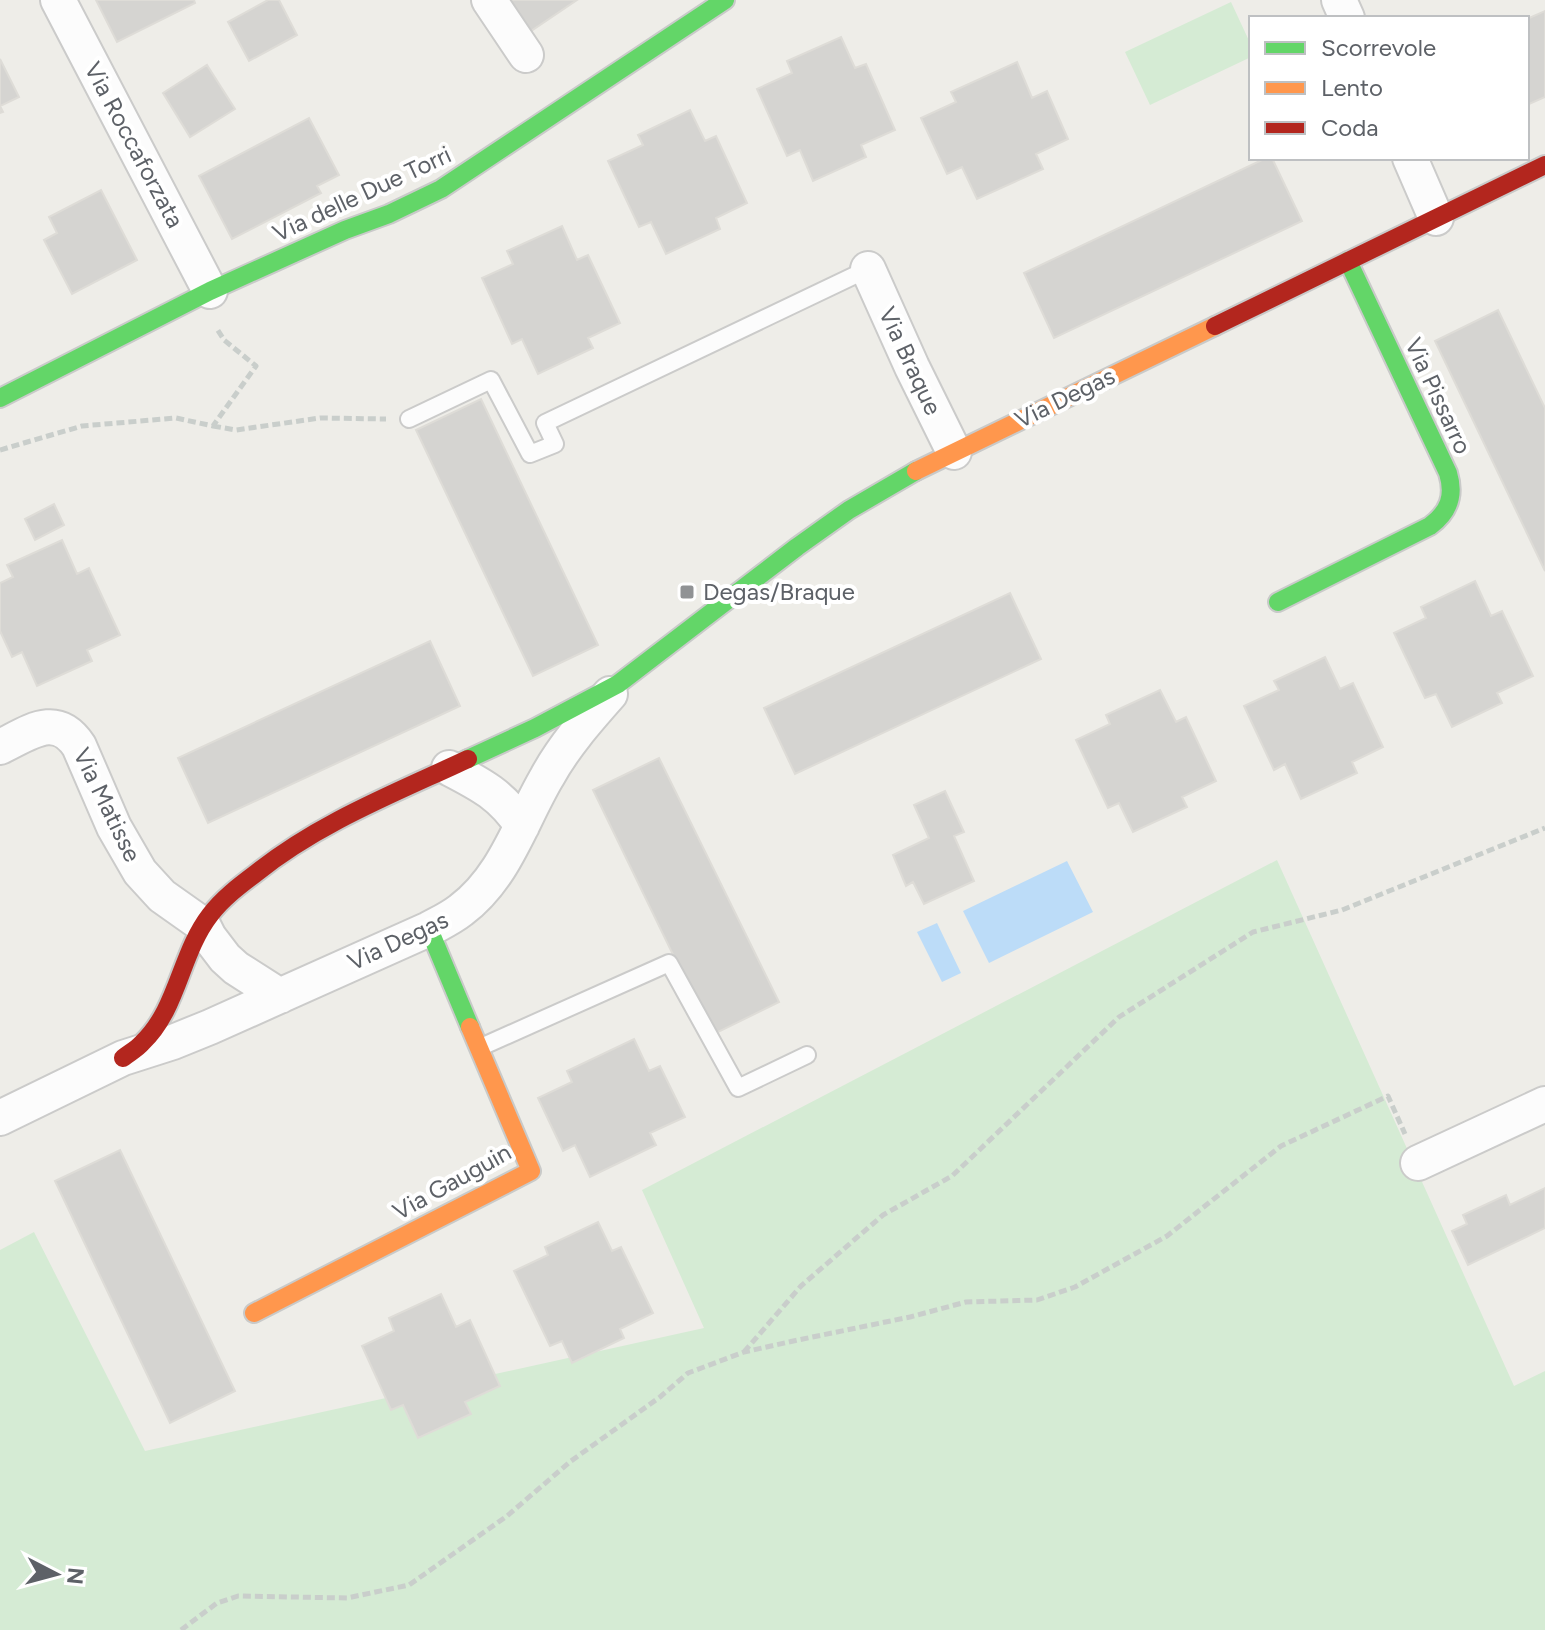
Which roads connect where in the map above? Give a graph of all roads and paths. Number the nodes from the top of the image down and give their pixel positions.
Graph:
1 (58, 0) edge
2 (489, 0) edge
3 (725, 0) edge
4 (526, 55) dead end
5 (1411, 160) edge
6 (1545, 165) edge
7 (1436, 218) junction
8 (1348, 261) junction
9 (868, 269) joint
10 (204, 294) junction
11 (0, 398) edge
12 (409, 419) joint
13 (213, 426) junction
14 (0, 450) edge
15 (954, 452) junction
16 (1278, 602) dead end
17 (618, 684) junction
18 (0, 747) edge
19 (449, 768) junction
20 (522, 826) junction
21 (1545, 828) edge
22 (203, 925) junction
23 (429, 929) junction
24 (280, 996) junction
25 (479, 1048) junction
26 (807, 1055) dead end
27 (123, 1058) junction
28 (1545, 1104) edge
29 (0, 1118) edge
30 (1418, 1163) joint
31 (254, 1313) dead end
32 (744, 1352) junction
33 (181, 1630) edge

1 - 10 street, Via Roccaforzata
2 - 4 street
3 - 10 street, Via delle Due Torri
5 - 7 street
6 - 7 street, Via Degas
7 - 8 street, Via Degas
8 - 15 street, Via Degas
8 - 16 street, Via Pissarro
9 - 12 lane
9 - 15 street, Via Braque
10 - 11 street, Via delle Due Torri
10 - 13 path
12 - 13 path
13 - 14 path
15 - 17 street, Via Degas
17 - 19 street, Via Degas
17 - 20 street, Via Degas
18 - 22 street, Via Matisse
19 - 20 street
19 - 22 street, Via Degas
20 - 23 street, Via Degas
21 - 32 path
22 - 24 street
22 - 27 street, Via Degas
23 - 24 street, Via Degas
23 - 25 street, Via Gauguin
24 - 27 street, Via Degas
25 - 26 lane
25 - 31 street, Via Gauguin
27 - 29 street, Via Degas
28 - 30 street
30 - 32 path
32 - 33 path

